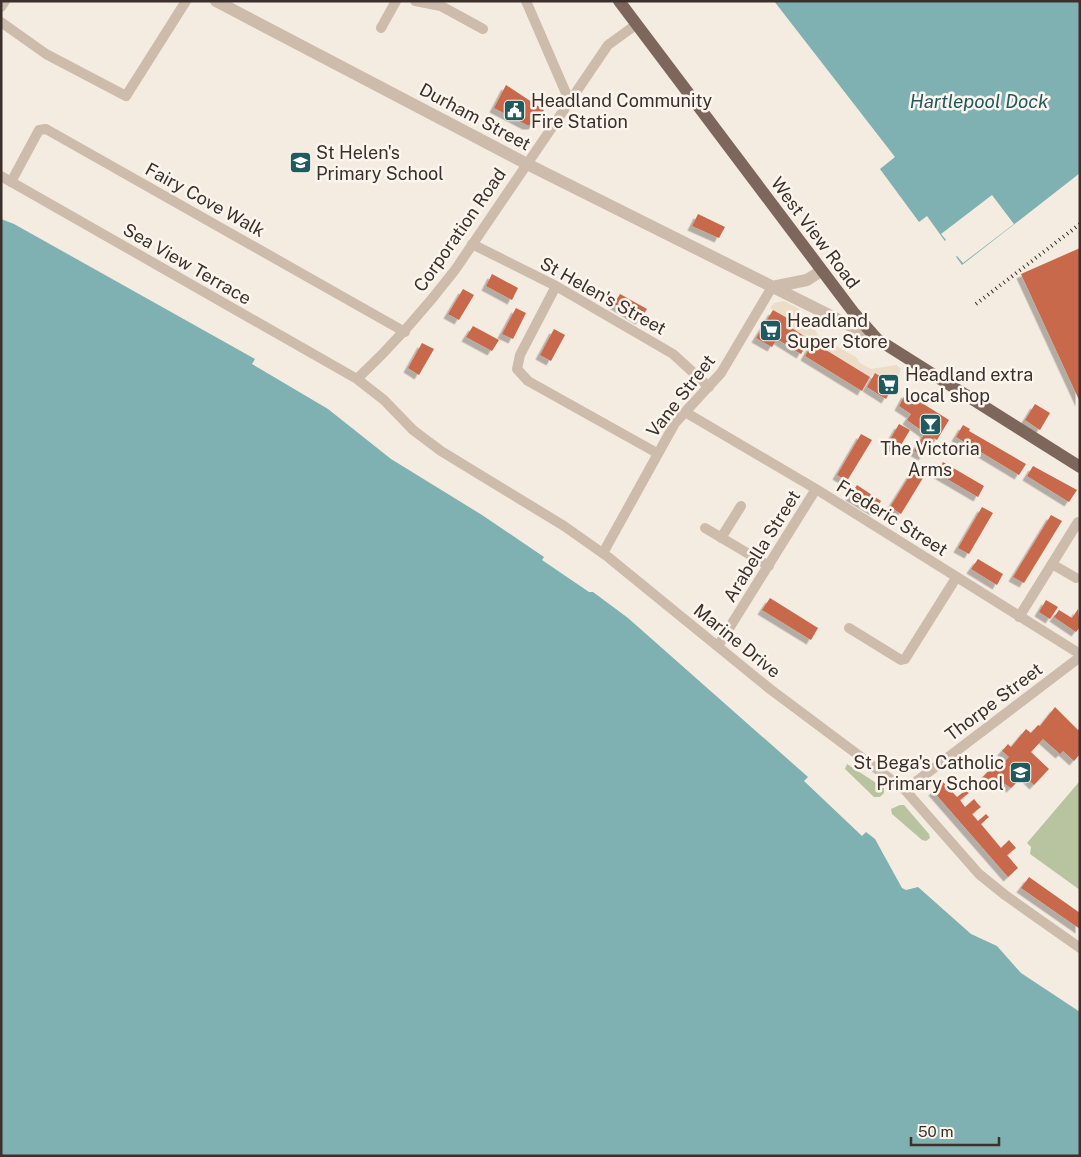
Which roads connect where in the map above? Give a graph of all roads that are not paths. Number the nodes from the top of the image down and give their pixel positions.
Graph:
1 (5, 1) edge
2 (186, 1) edge
3 (216, 1) edge
4 (396, 1) edge
5 (414, 1) edge
6 (526, 1) edge
7 (619, 1) edge
8 (1, 6) edge
9 (1, 22) edge
10 (637, 24) junction
11 (381, 28) dead end
12 (483, 29) dead end
13 (569, 100) junction
14 (527, 164) junction
15 (1, 176) edge
16 (11, 182) junction
17 (472, 244) junction
18 (821, 270) junction
19 (556, 286) junction
20 (772, 287) junction
21 (405, 332) junction
22 (877, 339) junction
23 (357, 379) junction
24 (709, 387) junction
25 (685, 412) junction
26 (657, 452) junction
27 (1080, 467) edge
28 (816, 489) junction
29 (741, 506) dead end
30 (1078, 522) dead end
31 (705, 528) dead end
32 (721, 538) junction
33 (603, 553) junction
34 (1052, 564) junction
35 (769, 566) junction
36 (956, 578) junction
37 (1076, 578) dead end
38 (1019, 617) junction
39 (849, 628) dead end
40 (718, 646) junction
41 (1080, 656) edge
42 (905, 790) junction
43 (1080, 948) edge

1 - 8 street
2 - 9 street
3 - 14 street, Durham Street
4 - 11 street
5 - 12 street
6 - 13 street
7 - 10 main road, West View Road
10 - 13 street, Corporation Road
10 - 18 main road, West View Road
13 - 14 street, Corporation Road
14 - 17 street, Corporation Road
14 - 20 street, Durham Street
15 - 16 street, Sea View Terrace
16 - 21 street, Fairy Cove Walk
16 - 23 street, Sea View Terrace
17 - 19 street, St Helen's Street
17 - 21 street, Corporation Road
18 - 20 street
18 - 22 main road, West View Road
19 - 24 street, St Helen's Street
19 - 26 street
20 - 22 street, Durham Street
20 - 24 street, Vane Street
21 - 23 street, Corporation Road
22 - 27 main road, West View Road
23 - 33 street, Marine Drive
24 - 25 street, Vane Street
25 - 26 street, Vane Street
25 - 28 street, Frederic Street
26 - 33 street, Vane Street
28 - 35 street, Arabella Street
28 - 36 street, Frederic Street
29 - 32 street
30 - 34 street
31 - 32 street
32 - 35 street
33 - 40 street, Marine Drive
34 - 37 street
34 - 38 street
35 - 40 street, Arabella Street
36 - 38 street, Frederic Street
36 - 39 street
38 - 41 street, Frederic Street
40 - 42 street, Marine Drive
41 - 42 street, Thorpe Street
42 - 43 street, Marine Drive

